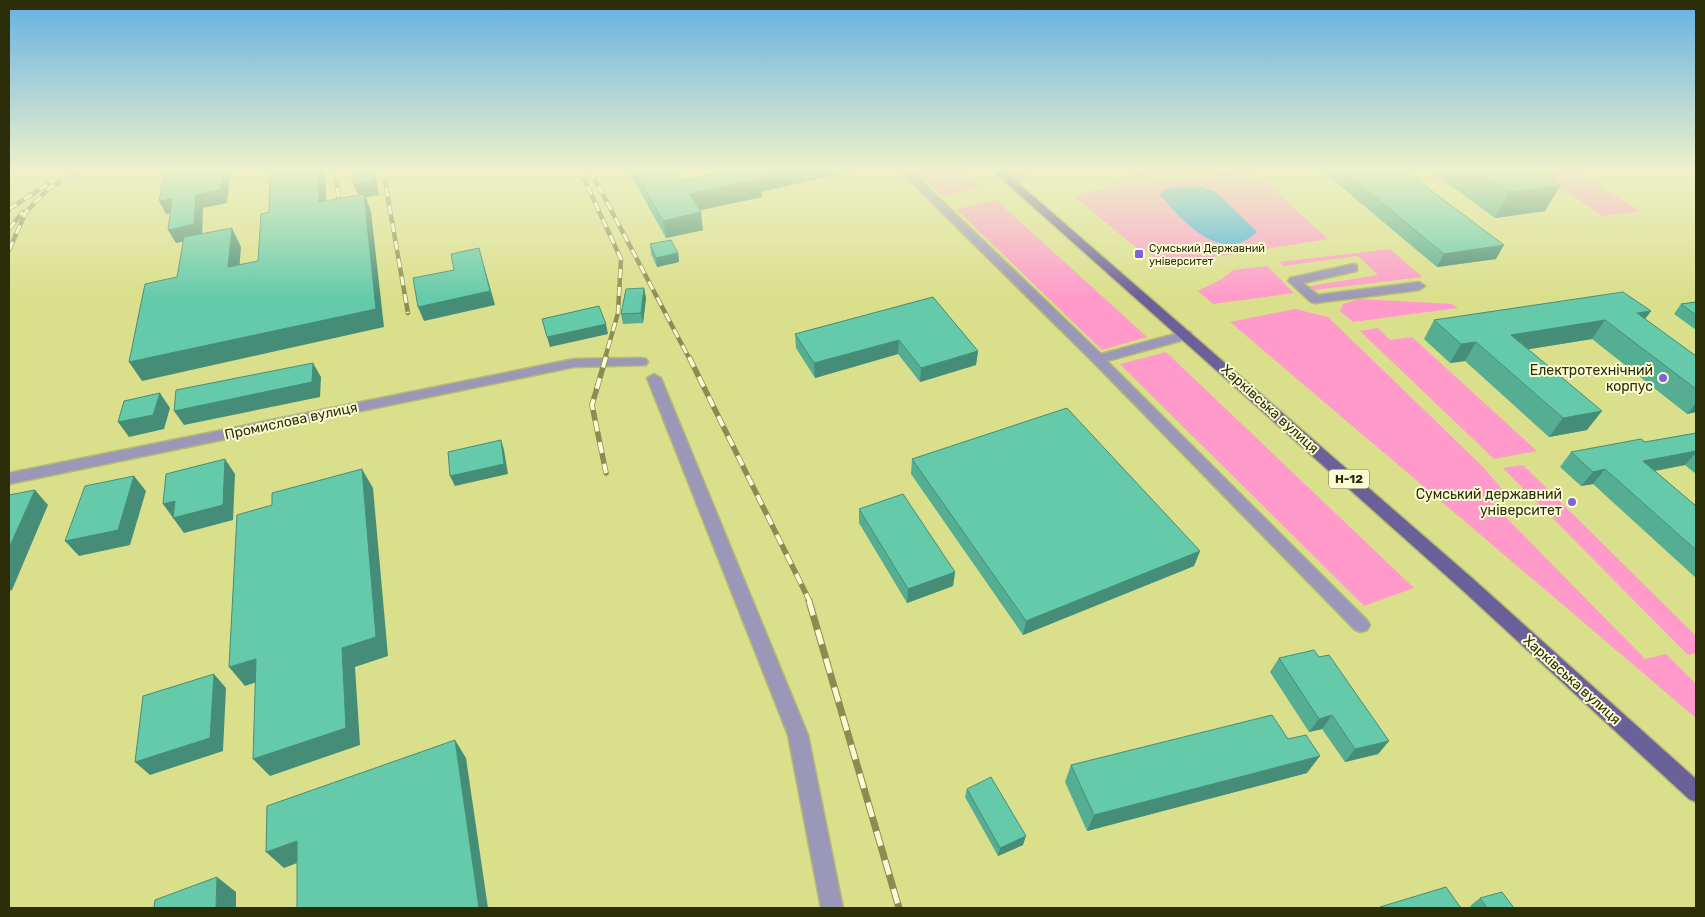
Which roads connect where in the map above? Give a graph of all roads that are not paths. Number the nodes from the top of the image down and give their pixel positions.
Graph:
1 (948, 213) edge
2 (1047, 213) edge
3 (1353, 268) dead end
4 (1419, 286) dead end
5 (1186, 335) junction
6 (1098, 360) junction
7 (641, 362) dead end
8 (654, 378) dead end
9 (9, 480) edge
10 (1361, 625) dead end
11 (1696, 792) edge
12 (832, 908) edge

1 - 6 street
2 - 5 main road, Харківська вулиця / Н-12
3 - 4 street
5 - 6 street
5 - 11 main road, Харківська вулиця / Н-12
6 - 10 street
7 - 9 street, Промислова вулиця
8 - 12 street

